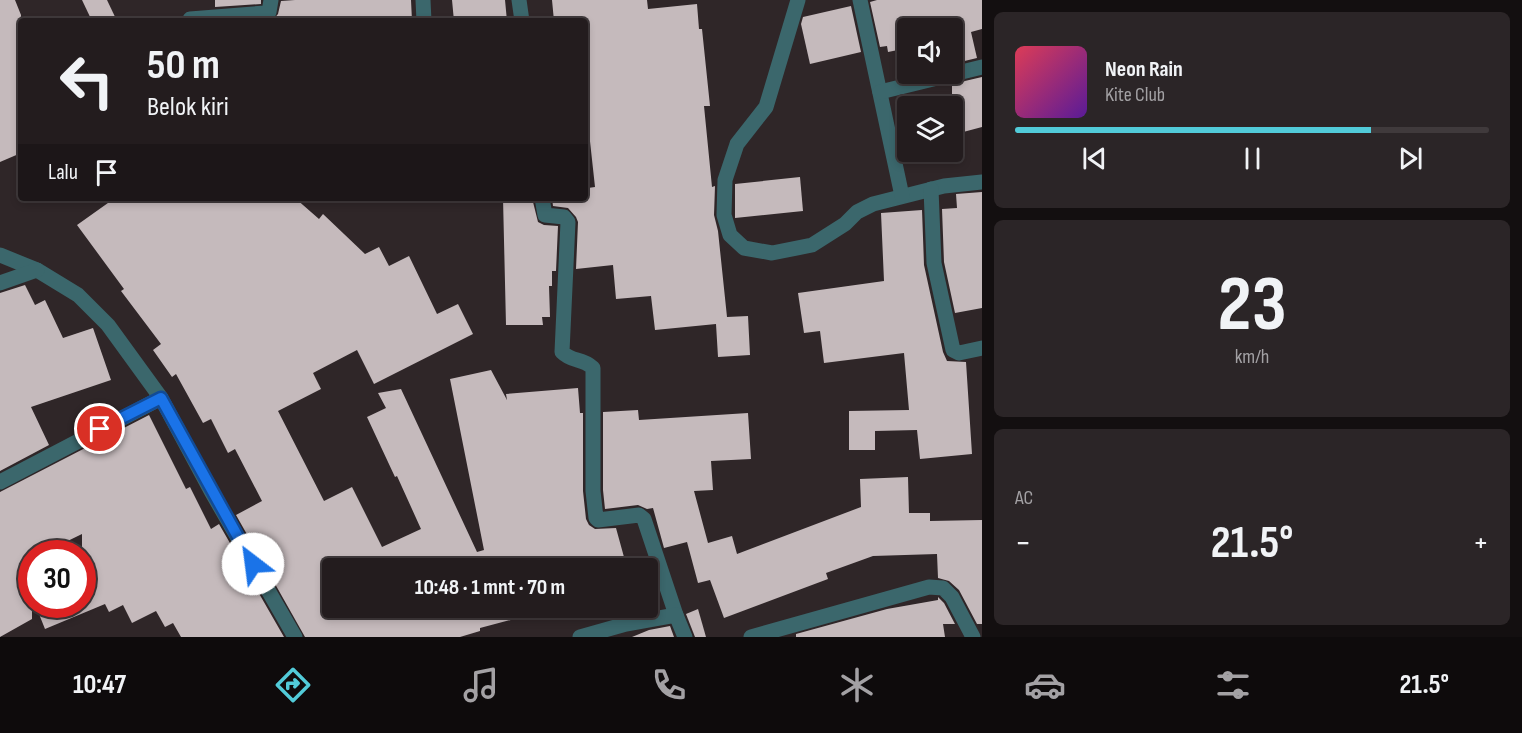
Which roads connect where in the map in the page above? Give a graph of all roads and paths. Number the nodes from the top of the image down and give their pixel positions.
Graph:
1 (271, 0) edge
2 (423, 0) edge
3 (519, 0) edge
4 (798, 0) edge
5 (860, 0) edge
6 (205, 18) edge
7 (424, 18) edge
8 (522, 18) edge
9 (982, 67) edge
10 (880, 92) junction
11 (982, 182) edge
12 (931, 189) junction
13 (902, 196) junction
14 (543, 201) edge
15 (0, 255) edge
16 (37, 270) junction
17 (0, 283) edge
18 (982, 348) edge
19 (161, 398) junction
20 (0, 482) edge
21 (676, 615) junction
22 (295, 637) edge
23 (580, 637) edge
24 (685, 637) edge
25 (751, 637) edge
26 (972, 637) edge

1 - 6 street
2 - 7 street
3 - 8 street
4 - 13 street
5 - 10 street
9 - 10 street
10 - 13 street
11 - 12 street
12 - 13 street
12 - 18 street
14 - 21 street
15 - 16 street
16 - 17 street
16 - 19 street
19 - 20 street
19 - 22 street
21 - 23 street
21 - 24 street
25 - 26 street

